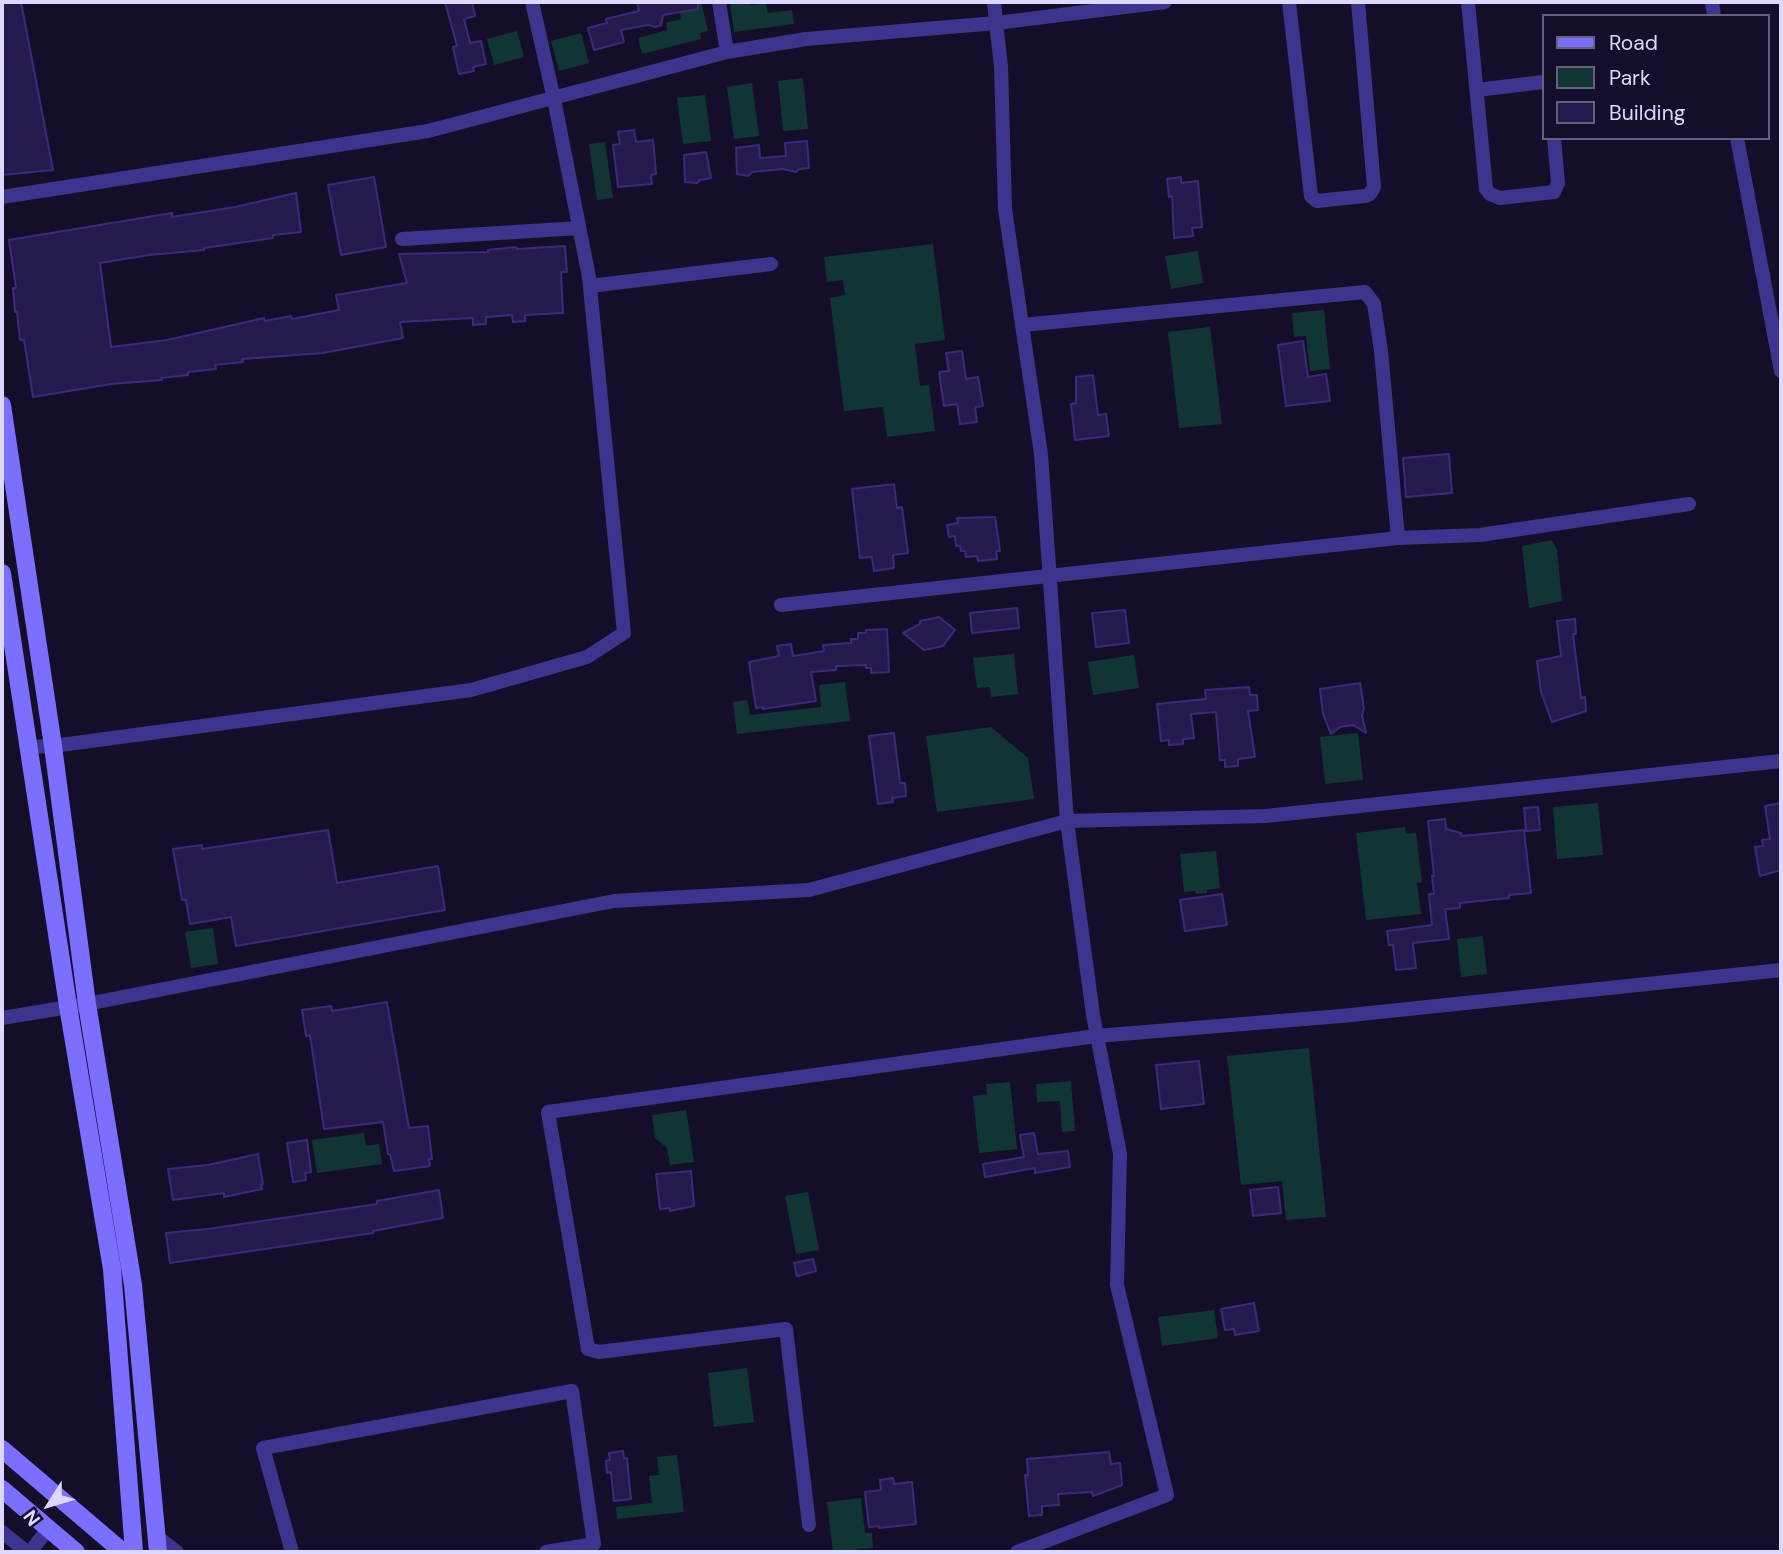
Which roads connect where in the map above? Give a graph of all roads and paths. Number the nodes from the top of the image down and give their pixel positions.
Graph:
1 (532, 2) edge
2 (719, 2) edge
3 (994, 2) edge
4 (1164, 2) edge
5 (1289, 2) edge
6 (1359, 2) edge
7 (1468, 2) edge
8 (996, 23) junction
9 (727, 52) junction
10 (1542, 82) edge
11 (1476, 90) junction
12 (554, 99) junction
13 (1554, 140) edge
14 (1737, 140) edge
15 (2, 197) edge
16 (579, 228) junction
17 (402, 239) dead end
18 (771, 264) dead end
19 (590, 286) junction
20 (1022, 325) junction
21 (1781, 371) edge
22 (2, 405) edge
23 (1689, 504) dead end
24 (1398, 538) junction
25 (2, 573) edge
26 (1049, 577) junction
27 (781, 605) dead end
28 (53, 746) junction
29 (28, 747) junction
30 (1781, 761) edge
31 (1067, 821) junction
32 (1781, 970) edge
33 (87, 1004) junction
34 (68, 1006) junction
35 (2, 1018) edge
36 (1096, 1036) junction
37 (2, 1449) edge
38 (2, 1489) edge
39 (809, 1525) dead end
40 (48, 1529) junction
41 (2, 1532) edge
42 (157, 1544) edge
43 (28, 1552) edge
44 (75, 1552) edge
45 (123, 1552) edge
46 (134, 1552) edge
47 (177, 1552) edge
48 (292, 1552) edge
49 (546, 1552) edge
50 (1017, 1552) edge

1 - 12 street
2 - 9 street
3 - 8 street
4 - 8 street
5 - 6 street
7 - 11 street
8 - 9 street
8 - 20 street
9 - 12 street
10 - 11 street
11 - 13 street
12 - 15 street
12 - 16 street
14 - 21 street
16 - 17 street
16 - 19 street
18 - 19 street
19 - 28 street
20 - 24 street
20 - 26 street
22 - 28 street
23 - 24 street
24 - 26 street
25 - 29 street
26 - 27 street
26 - 31 street
28 - 29 street
28 - 33 street
29 - 34 street
30 - 31 street
31 - 33 street
31 - 36 street
32 - 36 street
33 - 34 street
33 - 42 street
34 - 35 street
34 - 46 street
36 - 39 street
36 - 50 street
37 - 45 street
38 - 40 street
40 - 43 street
40 - 44 street
41 - 43 street
42 - 47 street
48 - 49 street

